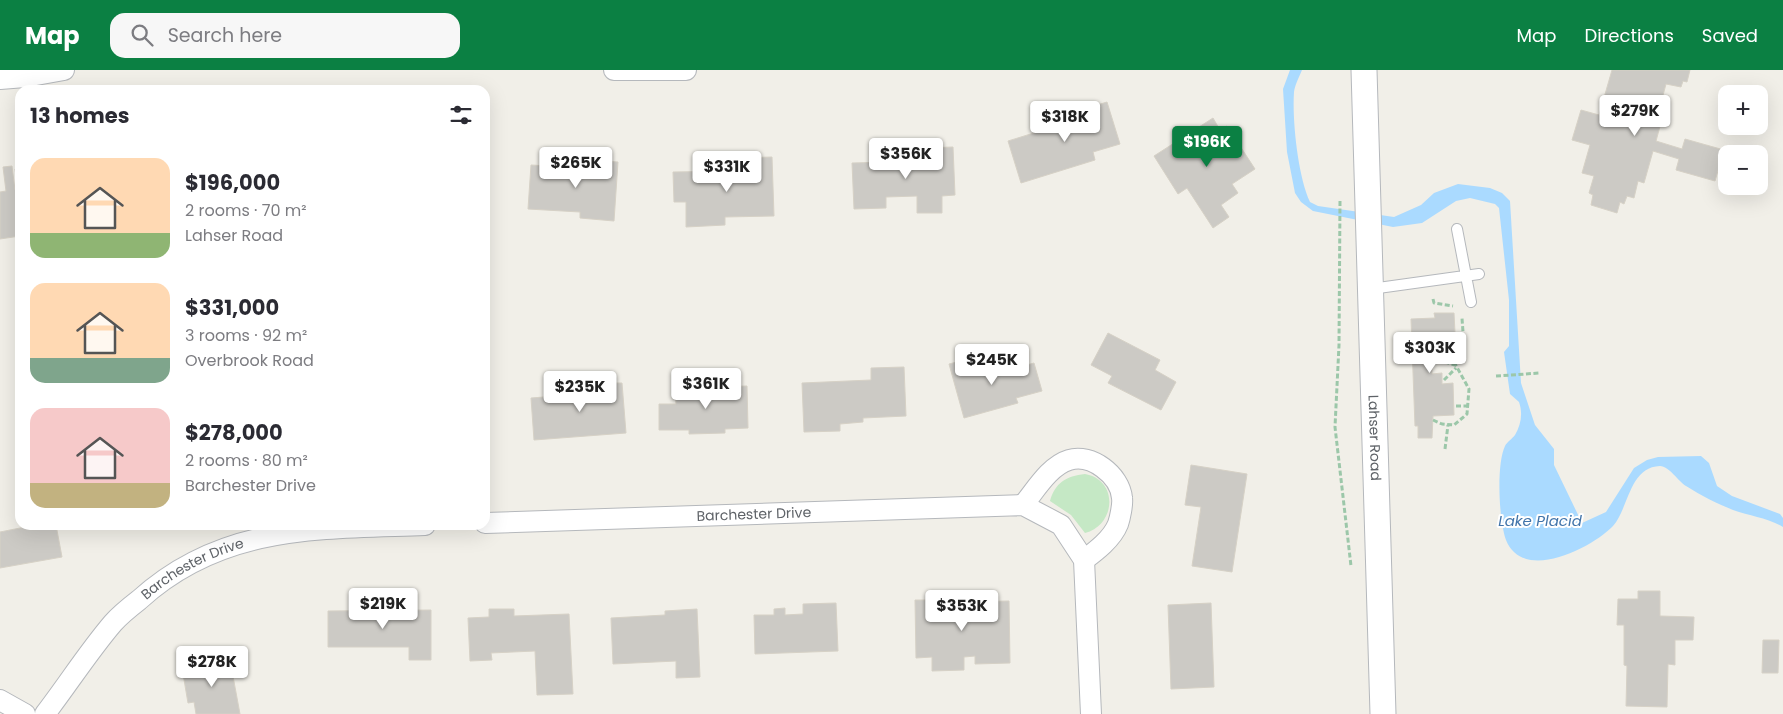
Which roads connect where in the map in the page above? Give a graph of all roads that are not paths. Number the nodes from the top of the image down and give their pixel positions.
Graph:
1 (64, 70) edge
2 (614, 70) edge
3 (686, 70) edge
4 (1364, 70) edge
5 (0, 79) edge
6 (1457, 229) dead end
7 (1479, 274) dead end
8 (1465, 276) junction
9 (1371, 289) junction
10 (1471, 302) dead end
11 (1023, 505) junction
12 (490, 523) edge
13 (303, 530) edge
14 (1084, 560) junction
15 (0, 700) edge
16 (26, 714) edge
17 (45, 714) edge
18 (1091, 714) edge
19 (1383, 714) edge

1 - 5 street
2 - 3 street
4 - 9 street, Lahser Road
6 - 8 lane
7 - 8 lane
8 - 9 lane
8 - 10 lane
9 - 19 street, Lahser Road
11 - 12 street, Barchester Drive
11 - 14 street, Barchester Drive
11 - 14 street
13 - 17 street, Barchester Drive
14 - 18 street
15 - 16 street

